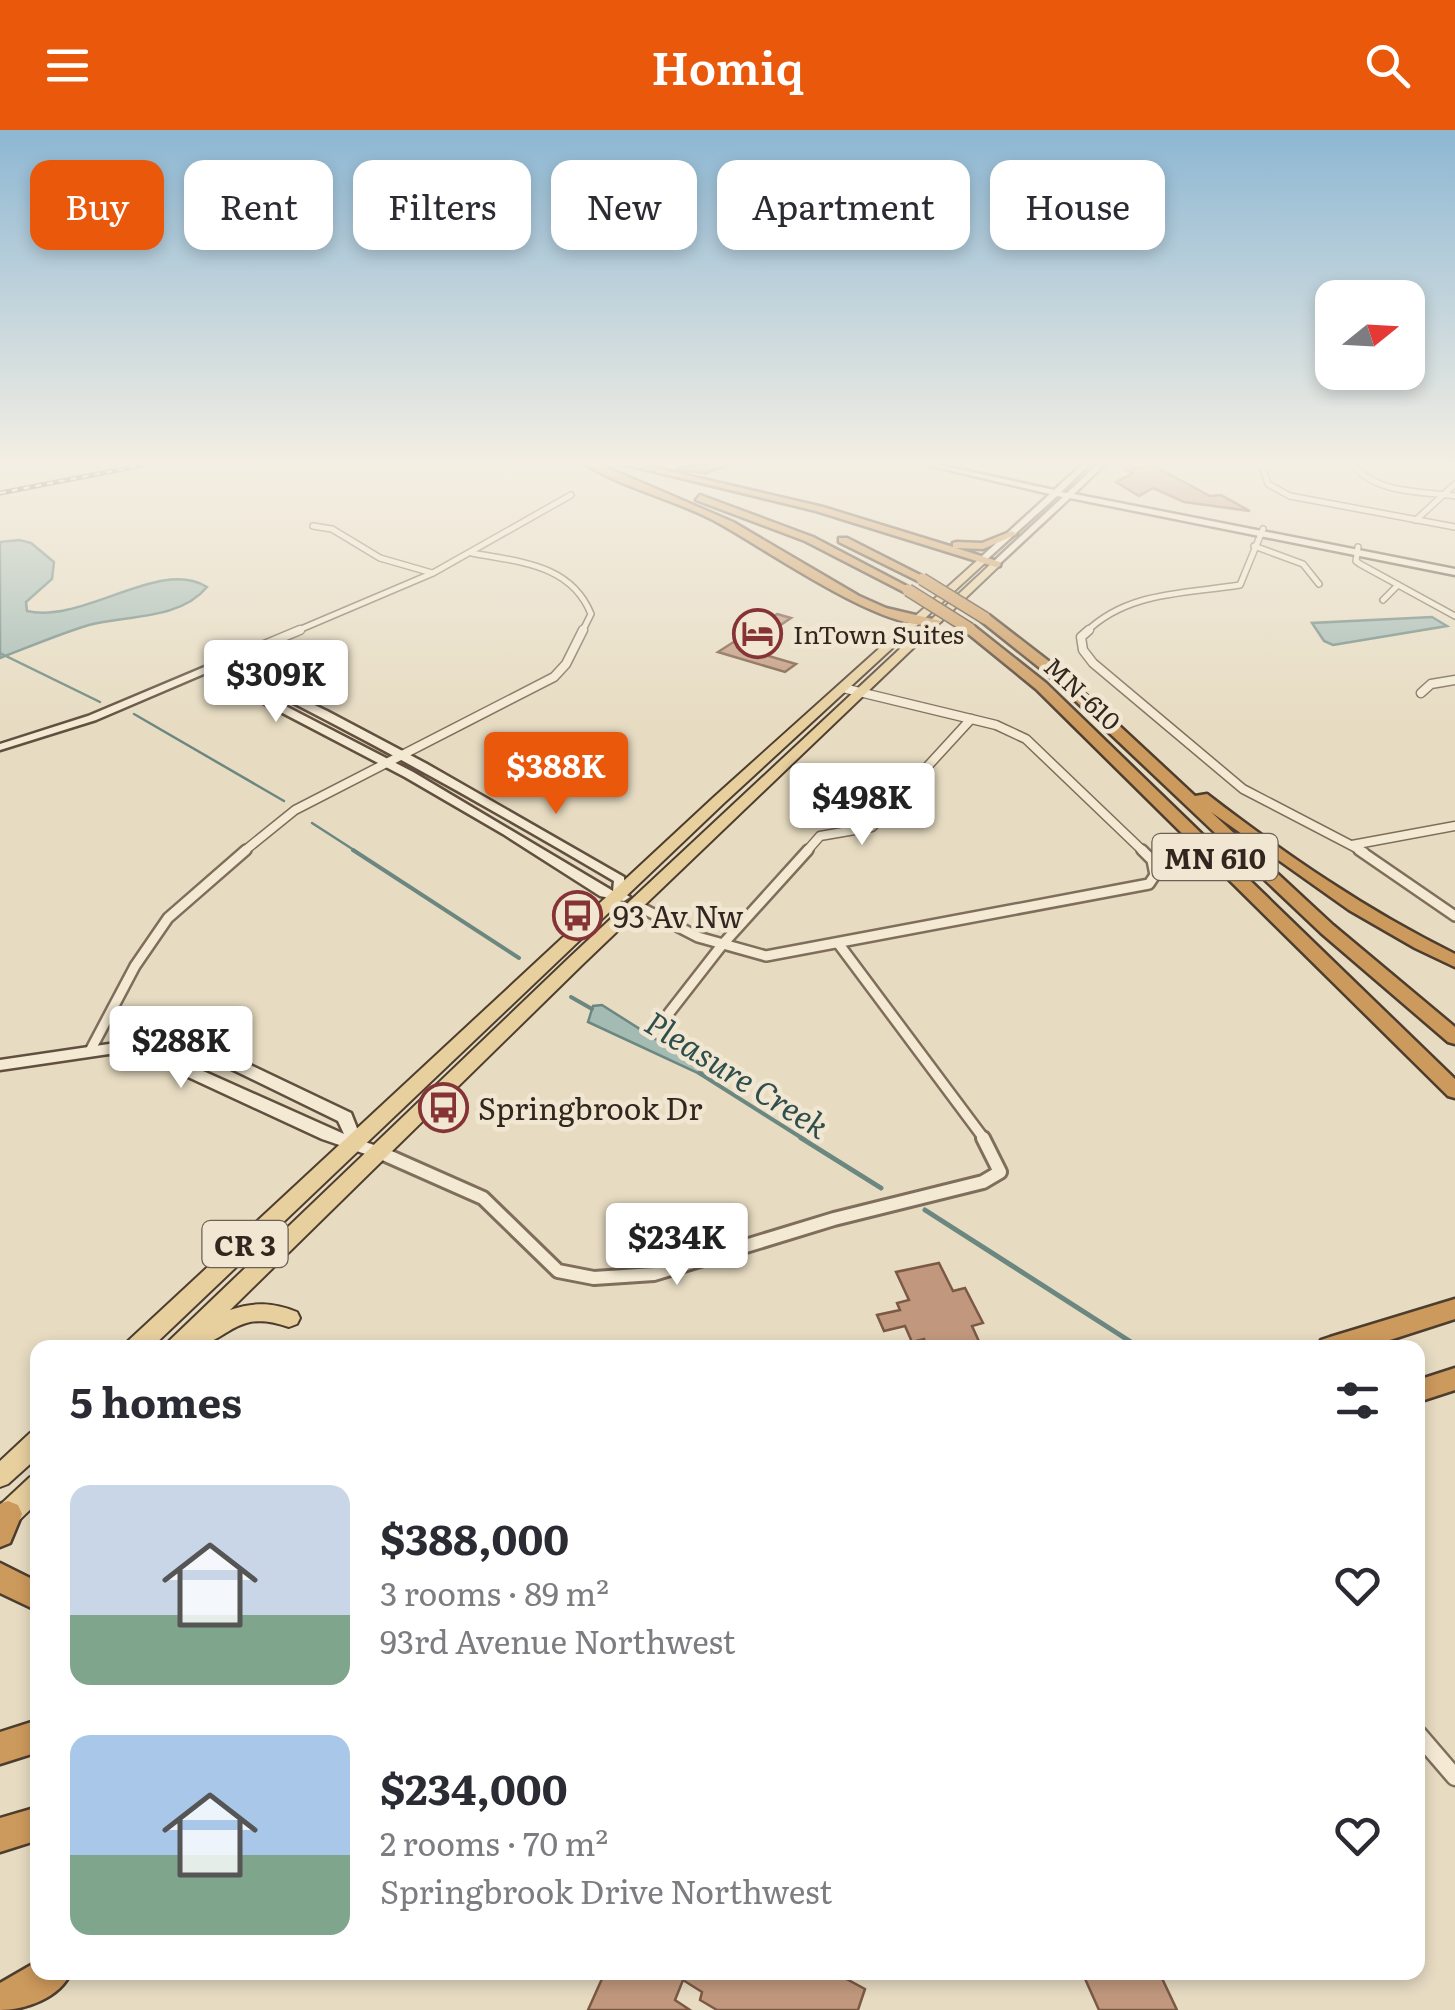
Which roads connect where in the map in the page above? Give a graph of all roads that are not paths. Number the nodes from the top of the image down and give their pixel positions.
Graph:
1 (1357, 550) edge
2 (368, 551) edge
3 (476, 551) edge
4 (774, 551) edge
5 (835, 551) edge
6 (862, 551) edge
7 (954, 551) edge
8 (999, 551) edge
9 (1002, 551) edge
10 (1253, 551) edge
11 (1263, 551) edge
12 (1361, 551) edge
13 (472, 553) junction
14 (990, 562) junction
15 (1455, 569) edge
16 (433, 573) junction
17 (1320, 584) dead end
18 (1398, 585) junction
19 (1383, 600) dead end
20 (1455, 616) edge
21 (935, 621) junction
22 (914, 622) junction
23 (978, 624) junction
24 (221, 663) junction
25 (206, 670) junction
26 (1455, 680) edge
27 (842, 688) junction
28 (859, 692) junction
29 (1422, 693) dead end
30 (972, 719) junction
31 (0, 747) edge
32 (1132, 747) junction
33 (406, 755) junction
34 (390, 762) junction
35 (1455, 826) edge
36 (1352, 846) junction
37 (619, 894) junction
38 (636, 905) junction
39 (1455, 916) edge
40 (838, 943) junction
41 (722, 945) junction
42 (1455, 961) edge
43 (669, 1013) dead end
44 (1455, 1038) edge
45 (90, 1051) junction
46 (0, 1065) edge
47 (1455, 1091) edge
48 (354, 1140) junction
49 (377, 1152) junction
50 (212, 1275) junction
51 (1455, 1308) edge
52 (289, 1318) dead end
53 (129, 1340) edge
54 (144, 1340) edge
55 (186, 1340) edge
56 (192, 1340) edge
57 (1355, 1340) edge
58 (1455, 1379) edge
59 (1425, 1389) edge
60 (30, 1448) edge
61 (0, 1476) edge
62 (30, 1494) edge
63 (3, 1523) edge
64 (0, 1577) edge
65 (0, 1589) edge
66 (30, 1594) edge
67 (30, 1596) edge
68 (30, 1739) edge
69 (1425, 1742) edge
70 (0, 1748) edge
71 (1455, 1777) edge
72 (30, 1825) edge
73 (0, 1834) edge
74 (39, 1980) edge
75 (0, 2003) edge

1 - 18 street
2 - 16 street
3 - 13 street
4 - 22 highway
5 - 23 highway, MN-610 / MN 610, bridge
6 - 23 highway, MN-610 / MN 610, bridge
7 - 14 highway
8 - 14 street, CR 3
9 - 14 street, CR 3
10 - 36 street
11 - 17 street
12 - 15 street
13 - 16 street
13 - 33 street
14 - 21 main road, CR 3
14 - 22 main road, CR 3
16 - 24 street
18 - 19 street
18 - 20 street
21 - 22 highway
21 - 28 main road, CR 3
22 - 27 main road, CR 3
23 - 32 highway, MN-610 / MN 610
23 - 47 highway, MN-610 / MN 610
24 - 25 street
24 - 33 street
25 - 31 street
25 - 34 street
26 - 29 street
27 - 28 street
27 - 37 main road, CR 3
28 - 30 street
28 - 38 main road, CR 3
30 - 40 street
30 - 41 street
32 - 42 highway
32 - 44 highway, MN-610 / MN 610
33 - 34 street
33 - 37 street
34 - 37 street
34 - 45 street
35 - 36 street
36 - 39 street
37 - 38 street
37 - 48 main road, CR 3
38 - 41 street
38 - 49 main road, CR 3
40 - 41 street
40 - 49 street
41 - 43 street
45 - 46 street
45 - 48 street
48 - 49 street
48 - 50 main road, CR 3
49 - 55 main road, CR 3
50 - 53 main road
50 - 54 main road, CR 3
51 - 57 highway
52 - 56 main road
58 - 59 highway
60 - 61 main road
62 - 63 main road
64 - 66 highway
65 - 67 highway
68 - 70 highway
69 - 71 street
72 - 73 highway
74 - 75 highway

